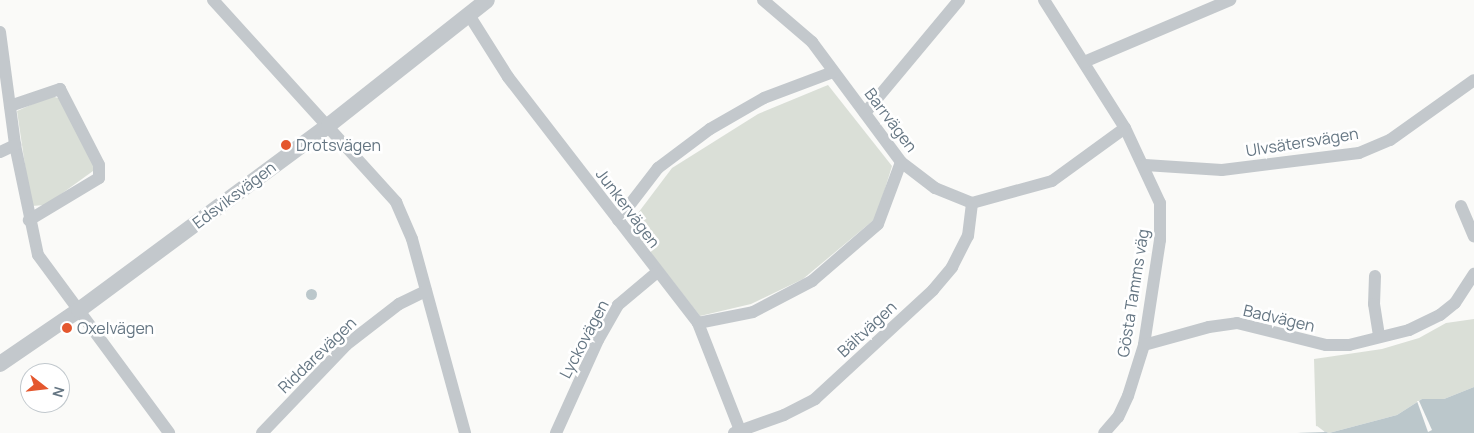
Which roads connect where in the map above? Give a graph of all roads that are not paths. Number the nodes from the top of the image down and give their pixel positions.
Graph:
1 (213, 0) edge
2 (487, 0) edge
3 (763, 0) edge
4 (959, 0) edge
5 (1044, 0) edge
6 (1230, 0) edge
7 (469, 15) junction
8 (0, 32) edge
9 (1084, 62) junction
10 (833, 72) junction
11 (1474, 80) edge
12 (10, 106) junction
13 (866, 113) junction
14 (329, 125) junction
15 (1125, 128) junction
16 (15, 145) junction
17 (0, 152) edge
18 (901, 162) junction
19 (1145, 165) junction
20 (972, 203) junction
21 (1461, 206) dead end
22 (29, 220) junction
23 (618, 220) junction
24 (1474, 236) edge
25 (656, 273) junction
26 (1474, 274) edge
27 (1375, 276) dead end
28 (426, 291) junction
29 (79, 310) junction
30 (698, 323) junction
31 (1379, 337) junction
32 (1144, 345) junction
33 (0, 364) edge
34 (737, 431) edge
35 (169, 433) edge
36 (262, 433) edge
37 (465, 433) edge
38 (556, 433) edge
39 (1104, 433) edge

1 - 14 street
2 - 7 street, Edsviksvägen
3 - 10 street, Barrvägen
4 - 13 street
5 - 9 street, Gösta Tamms väg
6 - 9 street
7 - 14 street, Edsviksvägen
7 - 23 street, Junkervägen
8 - 12 street
9 - 15 street, Gösta Tamms väg
10 - 13 street, Barrvägen
10 - 23 street
11 - 19 street, Ulvsätersvägen
12 - 16 street
12 - 22 street
13 - 18 street, Barrvägen
14 - 28 street
14 - 29 street, Edsviksvägen
15 - 19 street, Gösta Tamms väg
15 - 20 street
16 - 17 street
16 - 22 street
18 - 20 street, Barrvägen
18 - 30 street
19 - 32 street, Gösta Tamms väg
20 - 34 street, Bältvägen
21 - 24 street
22 - 29 street
23 - 25 street, Junkervägen
25 - 30 street, Junkervägen
25 - 38 street, Lyckovägen
26 - 31 street, Badvägen
27 - 31 street
28 - 36 street, Riddarevägen
28 - 37 street
29 - 33 street, Edsviksvägen
29 - 35 street
30 - 34 street, Junkervägen
31 - 32 street, Badvägen
32 - 39 street, Gösta Tamms väg

